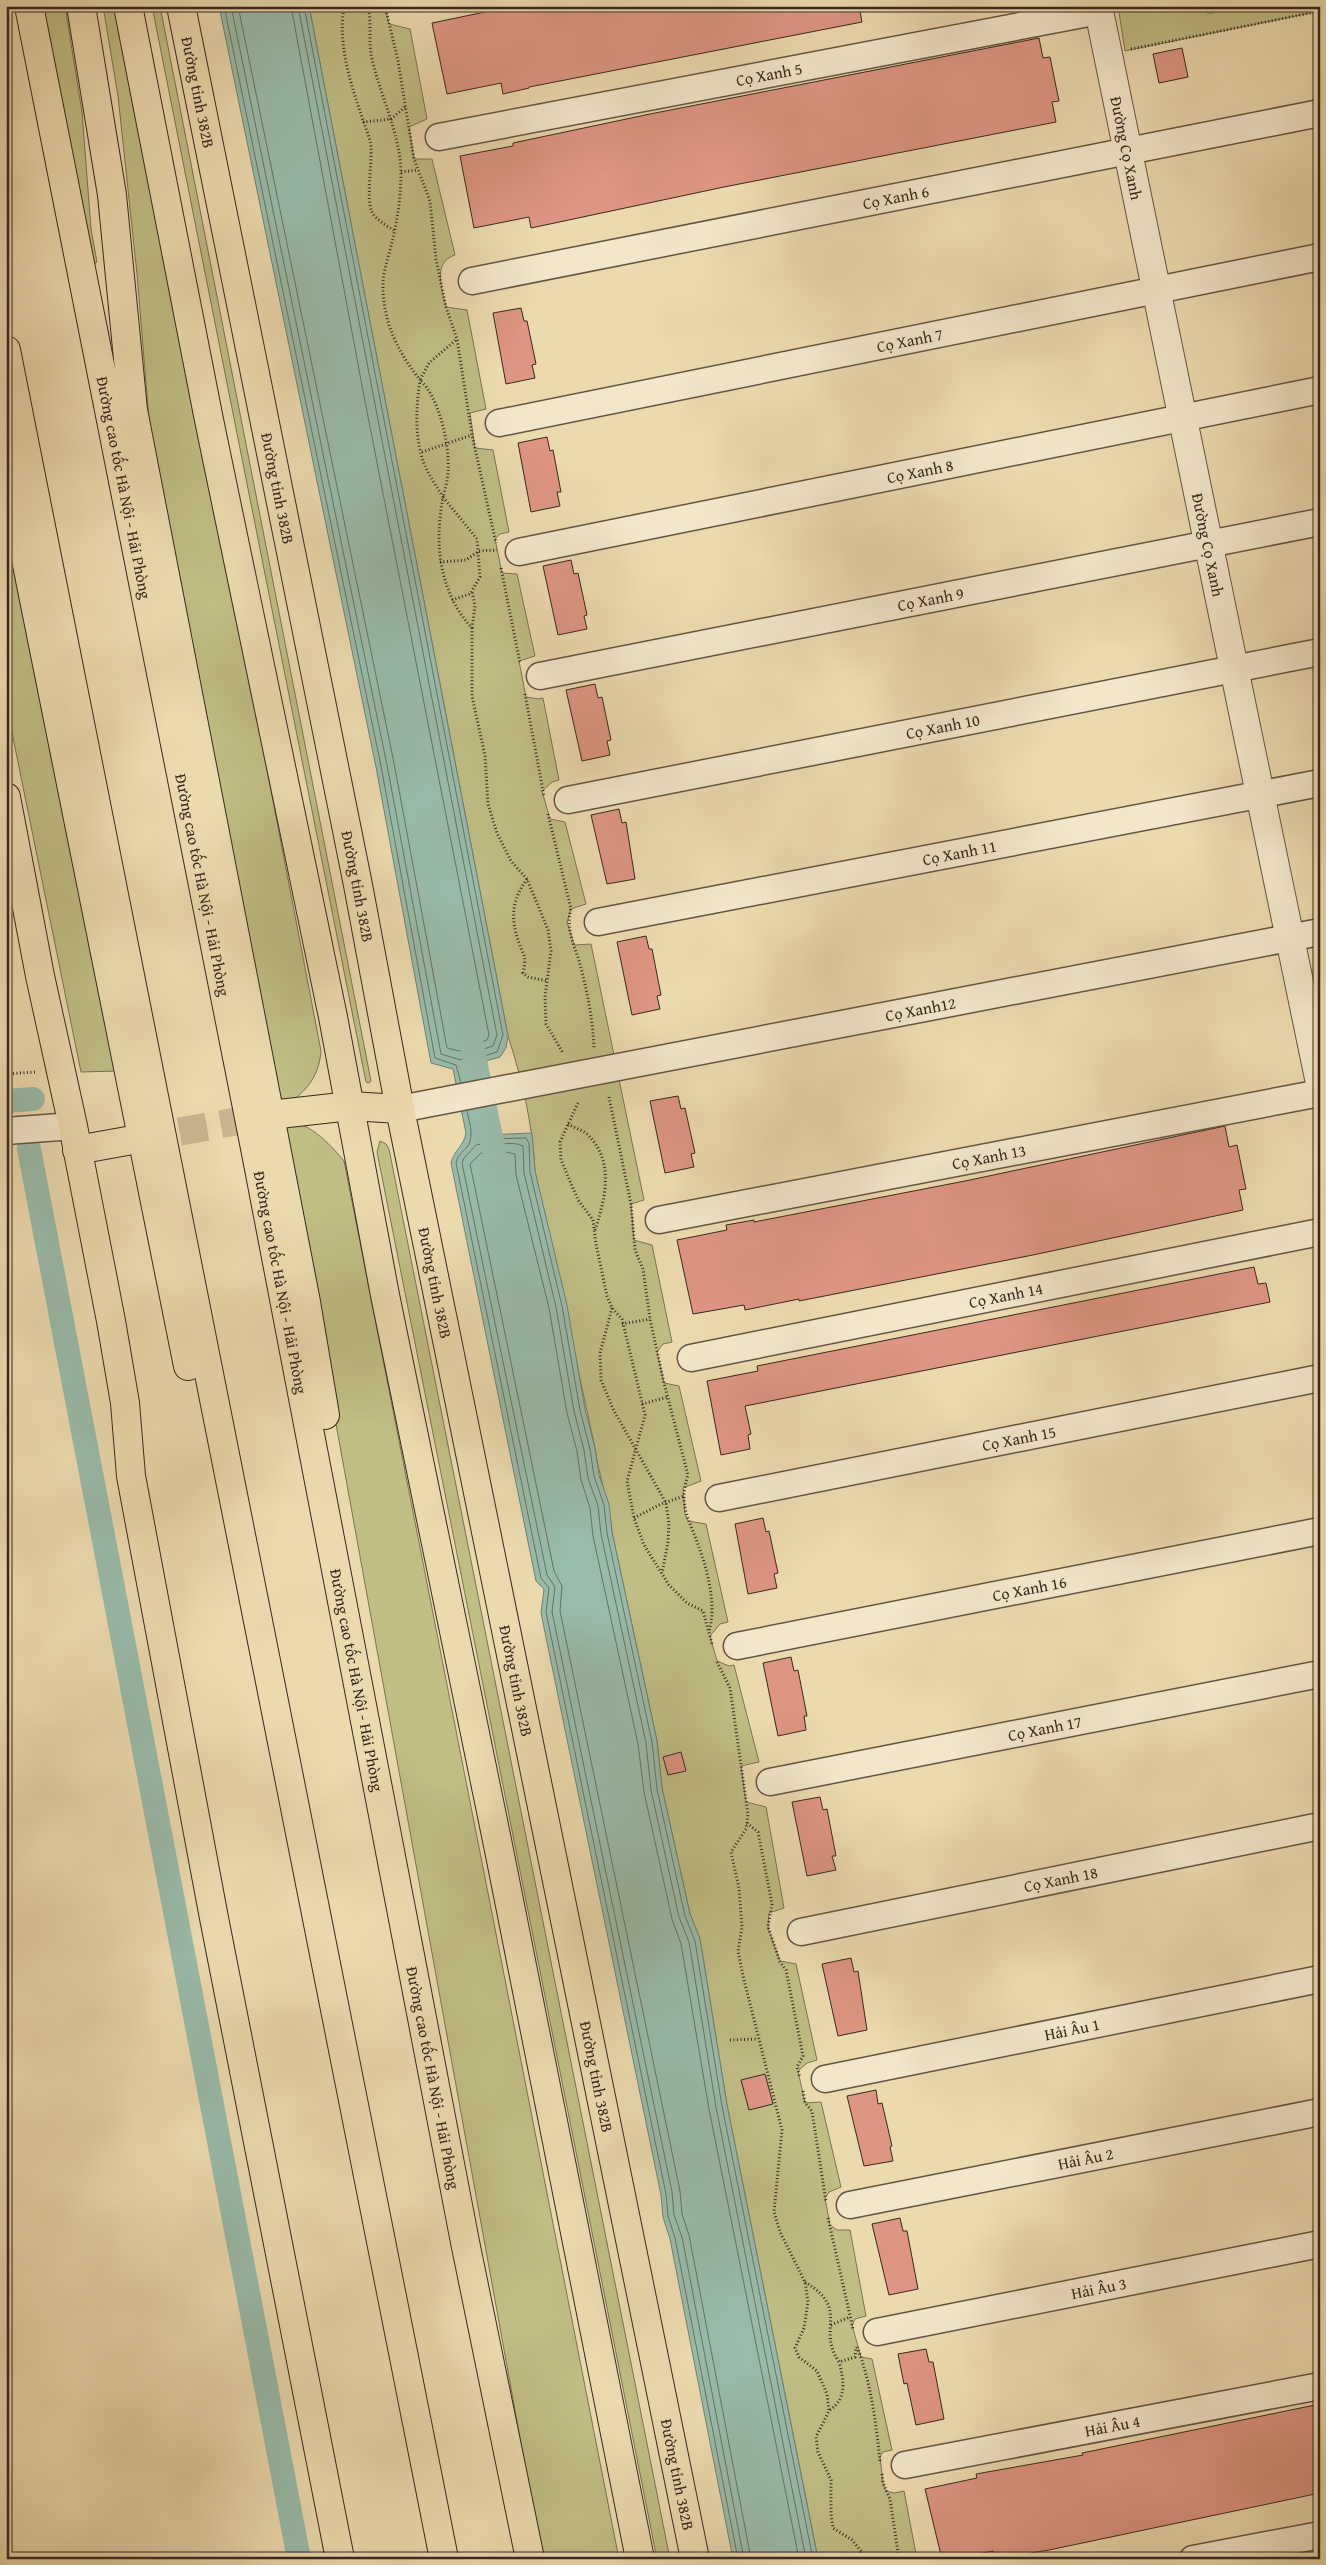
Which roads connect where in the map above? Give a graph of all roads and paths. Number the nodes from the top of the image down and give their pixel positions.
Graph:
1 (29, 6) edge
2 (81, 6) edge
3 (128, 6) edge
4 (181, 6) edge
5 (344, 6) edge
6 (368, 6) edge
7 (385, 6) edge
8 (1099, 9) edge
9 (1320, 11) edge
10 (1125, 50) dead end
11 (406, 106) junction
12 (1320, 114) edge
13 (391, 119) junction
14 (363, 122) junction
15 (439, 137) dead end
16 (1128, 151) junction
17 (418, 170) junction
18 (401, 172) junction
19 (394, 231) junction
20 (1320, 257) edge
21 (472, 281) dead end
22 (1154, 291) junction
23 (457, 339) junction
24 (6, 350) edge
25 (420, 380) junction
26 (1320, 390) edge
27 (1183, 419) junction
28 (499, 423) dead end
29 (472, 434) junction
30 (446, 445) junction
31 (422, 452) junction
32 (6, 460) edge
33 (443, 497) junction
34 (1320, 522) edge
35 (1209, 543) junction
36 (479, 551) junction
37 (504, 556) junction
38 (440, 562) junction
39 (472, 590) junction
40 (452, 600) junction
41 (472, 628) junction
42 (1320, 652) edge
43 (1235, 669) junction
44 (528, 678) junction
45 (1320, 783) edge
46 (1260, 795) junction
47 (6, 797) edge
48 (553, 803) junction
49 (527, 879) junction
50 (598, 922) dead end
51 (1320, 932) edge
52 (1290, 938) junction
53 (548, 981) junction
54 (594, 1052) dead end
55 (566, 1058) dead end
56 (1320, 1083) edge
57 (1320, 1093) edge
58 (609, 1097) dead end
59 (578, 1103) dead end
60 (350, 1106) junction
61 (400, 1109) junction
62 (279, 1114) tunnel mouth
63 (568, 1124) junction
64 (6, 1131) edge
65 (75, 1138) junction
66 (127, 1142) tunnel mouth
67 (659, 1220) dead end
68 (1320, 1232) edge
69 (594, 1233) junction
70 (612, 1308) junction
71 (650, 1320) junction
72 (622, 1324) junction
73 (691, 1358) dead end
74 (1320, 1378) edge
75 (668, 1397) junction
76 (642, 1404) junction
77 (635, 1449) junction
78 (684, 1496) junction
79 (718, 1498) dead end
80 (666, 1503) junction
81 (634, 1518) junction
82 (1320, 1531) edge
83 (662, 1573) junction
84 (709, 1632) junction
85 (723, 1653) junction
86 (1320, 1674) edge
87 (770, 1782) dead end
88 (747, 1824) junction
89 (1320, 1826) edge
90 (801, 1932) dead end
91 (1320, 1979) edge
92 (758, 2039) junction
93 (730, 2040) dead end
94 (825, 2079) dead end
95 (1320, 2112) edge
96 (834, 2207) junction
97 (464, 2242) junction
98 (1320, 2244) edge
99 (804, 2282) junction
100 (850, 2317) junction
101 (831, 2325) junction
102 (860, 2337) junction
103 (839, 2362) junction
104 (1320, 2386) edge
105 (829, 2410) junction
106 (905, 2466) dead end
107 (1320, 2535) edge
108 (861, 2551) junction
109 (340, 2559) edge
110 (444, 2559) edge
111 (530, 2559) edge
112 (640, 2559) edge
113 (695, 2559) edge
114 (858, 2559) edge
115 (864, 2559) edge
116 (899, 2559) edge
117 (1193, 2559) edge

1 - 97 main road, Đường cao tốc Hà Nội - Hải Phòng
2 - 97 main road
3 - 60 main road
4 - 61 main road, Đường tỉnh 382B
5 - 14 path
6 - 13 path
7 - 11 path
8 - 15 street, Cọ Xanh 5
8 - 16 street, Đường Cọ Xanh
9 - 10 path
11 - 13 path
11 - 17 path
12 - 16 street, Cọ Xanh 6
13 - 14 path
13 - 18 path
14 - 19 path
16 - 21 street, Cọ Xanh 6
16 - 22 street, Đường Cọ Xanh
17 - 18 path
17 - 23 path
18 - 19 path
19 - 25 path
20 - 22 street, Cọ Xanh 7
22 - 27 street, Đường Cọ Xanh
22 - 28 street, Cọ Xanh 7
23 - 25 path
23 - 29 path
24 - 110 main road
25 - 30 path
25 - 31 path
26 - 27 street, Cọ Xanh 8
27 - 35 street, Đường Cọ Xanh
27 - 37 street, Cọ Xanh 8
29 - 30 path
29 - 37 path
30 - 31 path
30 - 33 path
31 - 33 path
32 - 110 main road
33 - 36 path
33 - 38 path
34 - 35 street, Cọ Xanh 9
35 - 43 street, Đường Cọ Xanh
35 - 44 street, Cọ Xanh 9
36 - 37 path
36 - 38 path
36 - 39 path
37 - 44 path
38 - 40 path
39 - 40 path
39 - 41 path
40 - 41 path
41 - 49 path
42 - 43 street, Cọ Xanh 10
43 - 46 street, Đường Cọ Xanh
43 - 48 street, Cọ Xanh 10
44 - 48 path
45 - 46 street, Cọ Xanh 11
46 - 50 street, Cọ Xanh 11
46 - 52 street, Đường Cọ Xanh
47 - 65 main road
48 - 54 path
49 - 53 path
49 - 53 path
51 - 52 street, Cọ Xanh12
52 - 56 street, Đường Cọ Xanh
52 - 61 street, Cọ Xanh12
53 - 55 path
57 - 67 street, Cọ Xanh 13
58 - 71 path
59 - 63 path
60 - 61 main road
60 - 62 main road
60 - 112 main road
61 - 113 main road, Đường tỉnh 382B
63 - 69 path
63 - 69 path
64 - 65 street
65 - 66 main road
65 - 109 main road
68 - 73 street, Cọ Xanh 14
69 - 70 path
70 - 72 path
70 - 77 path
71 - 72 path
71 - 75 path
72 - 76 path
74 - 79 street, Cọ Xanh 15
75 - 76 path
75 - 78 path
76 - 77 path
77 - 80 path
77 - 81 path
78 - 80 path
78 - 84 path
80 - 81 path
80 - 83 path
81 - 83 path
82 - 85 street, Cọ Xanh 16
83 - 84 path
84 - 85 path
85 - 88 path
86 - 87 street, Cọ Xanh 17
88 - 92 path
88 - 96 path
89 - 90 street, Cọ Xanh 18
91 - 94 street, Hải Âu 1
92 - 93 path
92 - 99 path
95 - 96 street, Hải Âu 2
96 - 100 path
97 - 111 main road, Đường cao tốc Hà Nội - Hải Phòng
98 - 102 street, Hải Âu 3
99 - 101 path
99 - 105 path
100 - 101 path
100 - 102 path
101 - 103 path
102 - 103 path
102 - 116 path
103 - 105 path
104 - 106 street, Hải Âu 4
105 - 108 path
107 - 117 street
108 - 114 path
108 - 115 path

